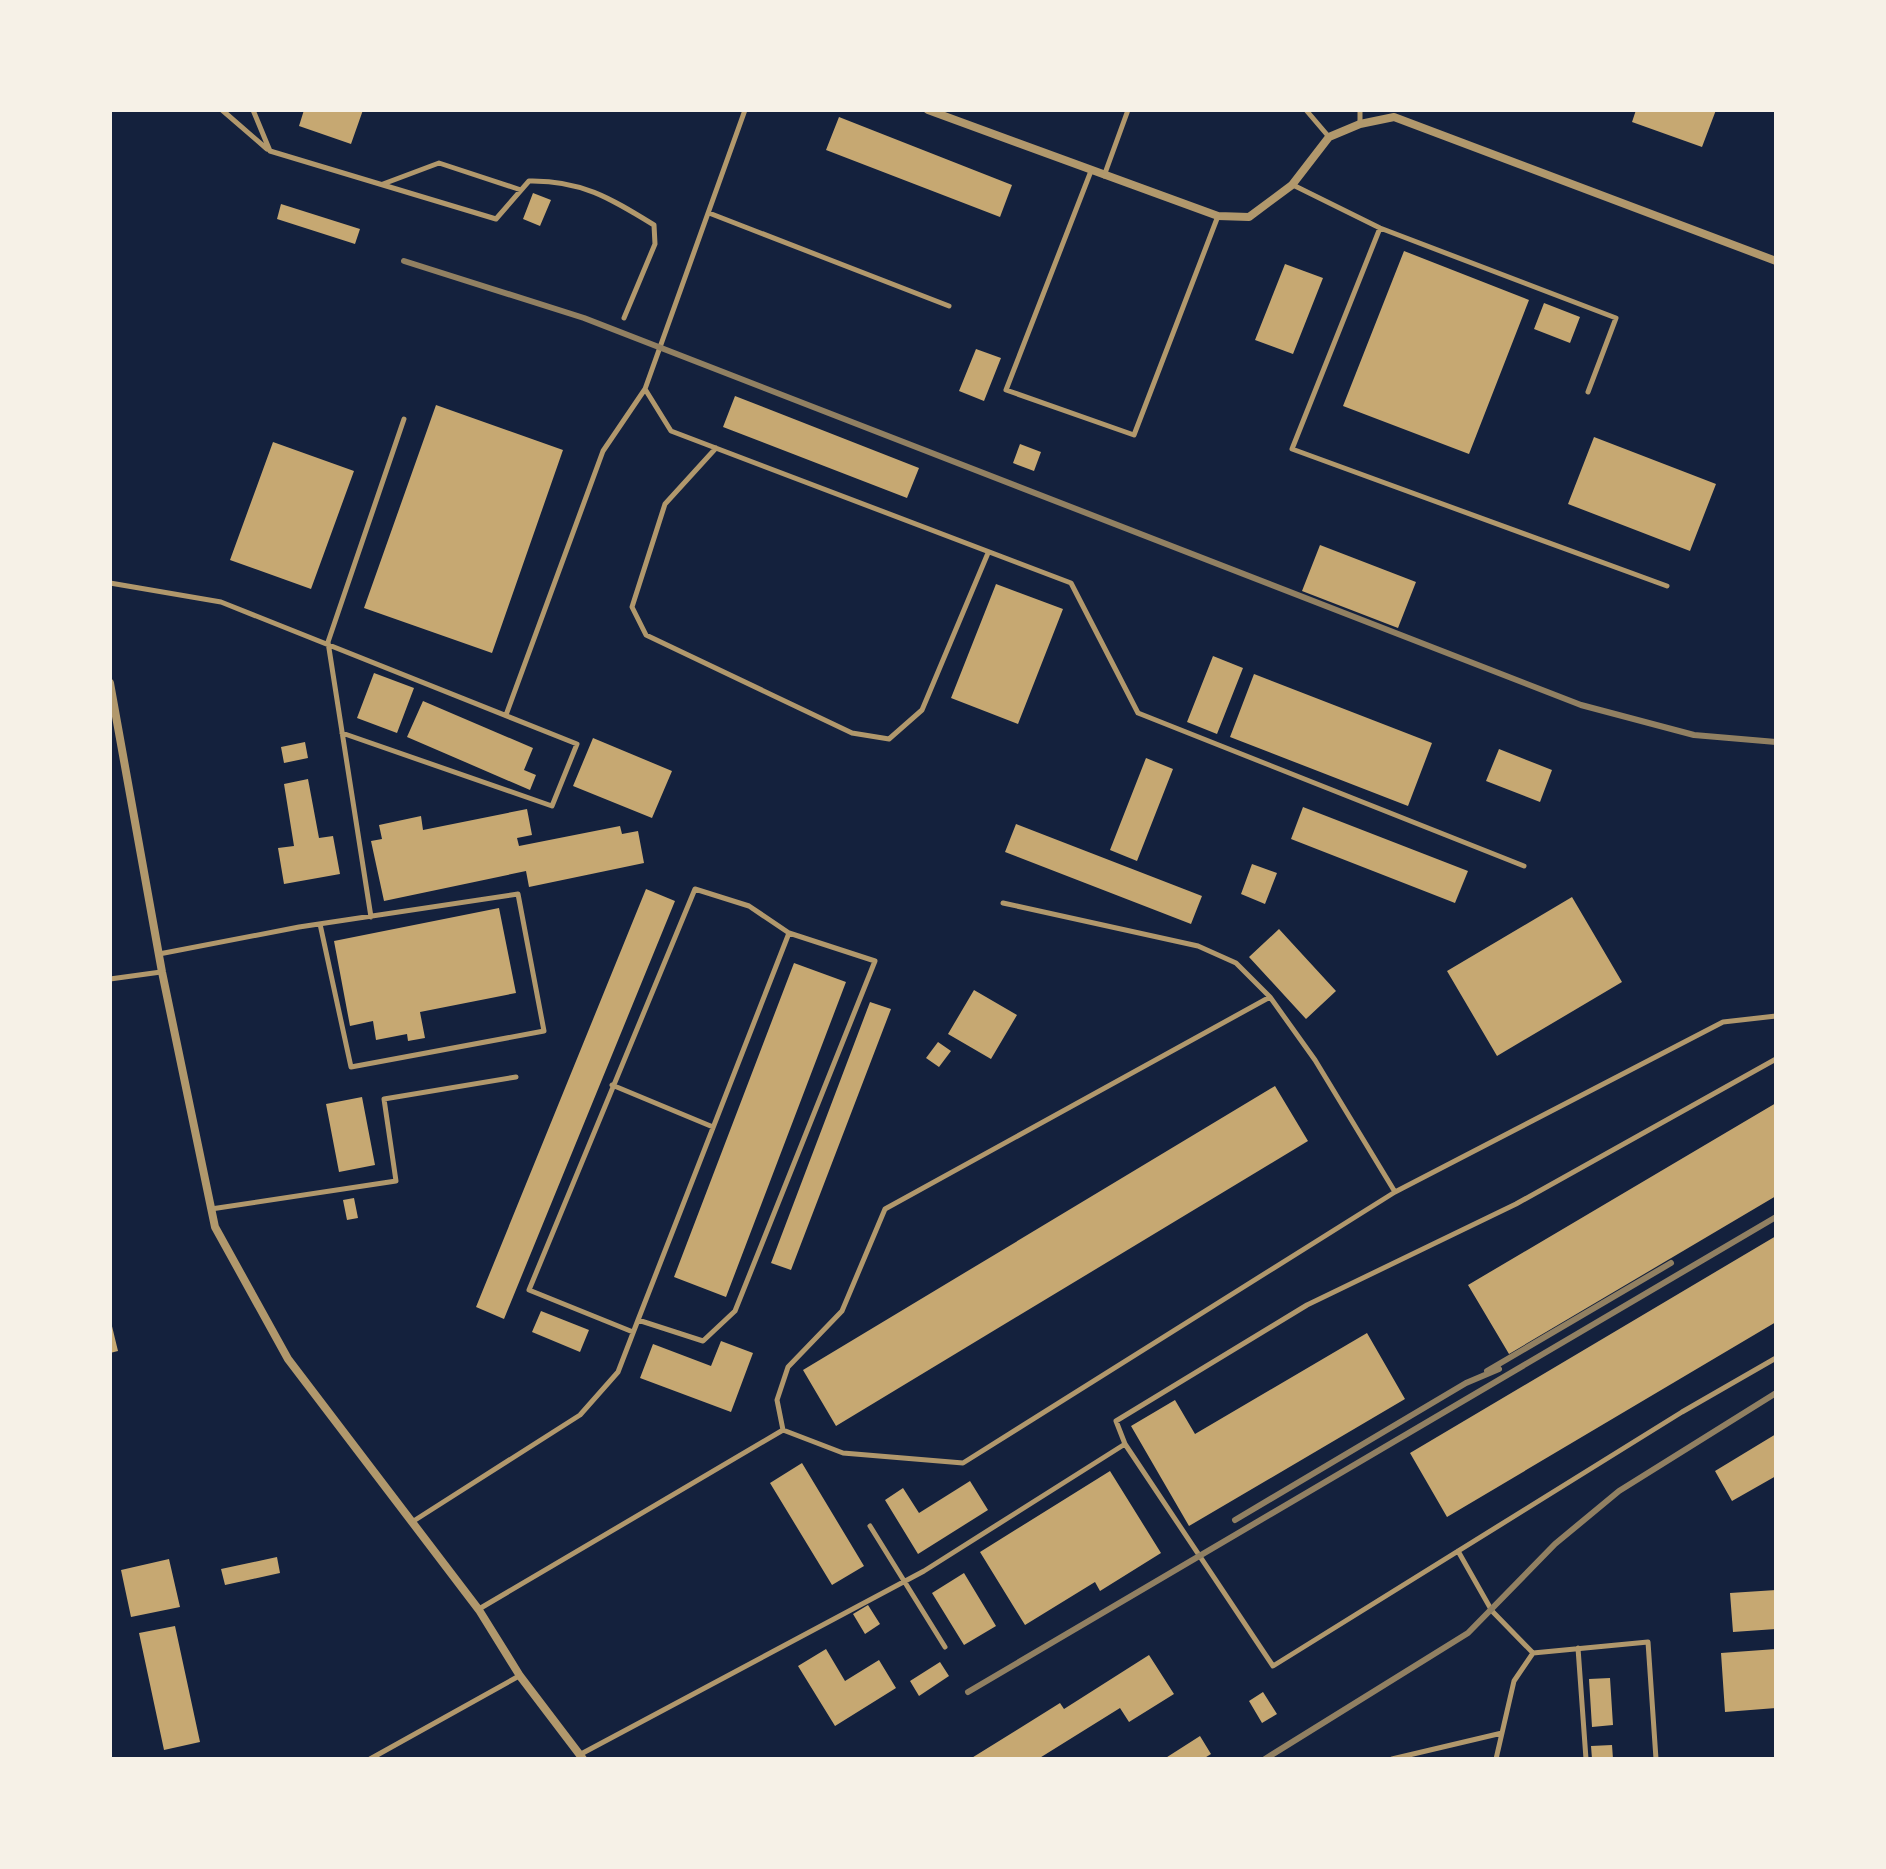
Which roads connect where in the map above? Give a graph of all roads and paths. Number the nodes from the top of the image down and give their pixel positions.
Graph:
1 (222, 110) edge
2 (253, 110) edge
3 (745, 110) edge
4 (928, 110) edge
5 (1128, 110) edge
6 (1306, 110) edge
7 (1360, 110) edge
8 (1360, 124) junction
9 (1329, 137) junction
10 (270, 151) junction
11 (1091, 171) junction
12 (1104, 176) junction
13 (382, 185) junction
14 (1292, 185) junction
15 (521, 190) junction
16 (709, 213) junction
17 (1218, 216) junction
18 (1380, 228) junction
19 (1776, 261) edge
20 (949, 306) dead end
21 (624, 318) dead end
22 (645, 389) junction
23 (1588, 392) dead end
24 (404, 419) dead end
25 (716, 448) junction
26 (988, 553) junction
27 (110, 583) edge
28 (1667, 586) dead end
29 (328, 642) junction
30 (110, 683) edge
31 (506, 715) junction
32 (342, 733) junction
33 (1524, 866) dead end
34 (1003, 903) dead end
35 (371, 917) junction
36 (320, 924) junction
37 (789, 933) junction
38 (159, 954) junction
39 (162, 972) junction
40 (110, 979) edge
41 (1270, 997) junction
42 (1776, 1016) edge
43 (1776, 1059) edge
44 (516, 1077) dead end
45 (612, 1085) junction
46 (713, 1127) junction
47 (1395, 1192) junction
48 (211, 1209) junction
49 (638, 1320) junction
50 (633, 1332) junction
51 (1776, 1358) edge
52 (783, 1430) junction
53 (1125, 1444) junction
54 (412, 1522) junction
55 (870, 1526) dead end
56 (1458, 1551) junction
57 (903, 1582) junction
58 (479, 1610) junction
59 (945, 1647) dead end
60 (1578, 1648) junction
61 (1533, 1653) junction
62 (520, 1676) junction
63 (1502, 1733) junction
64 (581, 1757) edge
65 (370, 1759) edge
66 (1392, 1759) edge
67 (1496, 1759) edge
68 (1586, 1759) edge
69 (1656, 1759) edge

1 - 10 lane
2 - 10 lane
3 - 16 lane
4 - 11 street
5 - 12 lane
6 - 9 lane
7 - 8 lane
8 - 9 street
8 - 19 street
9 - 14 street
10 - 13 lane
11 - 12 street
11 - 17 lane
12 - 17 street
13 - 15 lane
13 - 15 lane
14 - 17 street
14 - 18 lane
15 - 21 lane
16 - 20 lane
16 - 22 lane
18 - 23 lane
18 - 28 lane
22 - 25 lane
22 - 31 lane
24 - 29 lane
25 - 26 lane
25 - 26 lane
26 - 33 lane
27 - 29 lane
29 - 31 lane
29 - 32 lane
30 - 38 street
31 - 32 lane
32 - 35 lane
34 - 41 lane
35 - 36 lane
35 - 36 lane
36 - 38 lane
37 - 45 lane
37 - 46 lane
37 - 49 lane
38 - 39 street
39 - 40 lane
39 - 48 street
41 - 47 lane
41 - 52 lane
42 - 47 lane
43 - 53 lane
44 - 48 lane
45 - 46 lane
45 - 50 lane
46 - 49 lane
47 - 52 lane
48 - 54 street
49 - 50 lane
50 - 54 lane
51 - 56 lane
52 - 58 lane
53 - 56 lane
53 - 57 lane
54 - 58 street
55 - 57 lane
56 - 61 lane
57 - 59 lane
57 - 64 lane
58 - 62 street
60 - 61 lane
60 - 68 lane
60 - 69 lane
61 - 63 lane
62 - 64 street
62 - 65 lane
63 - 66 lane
63 - 67 lane

